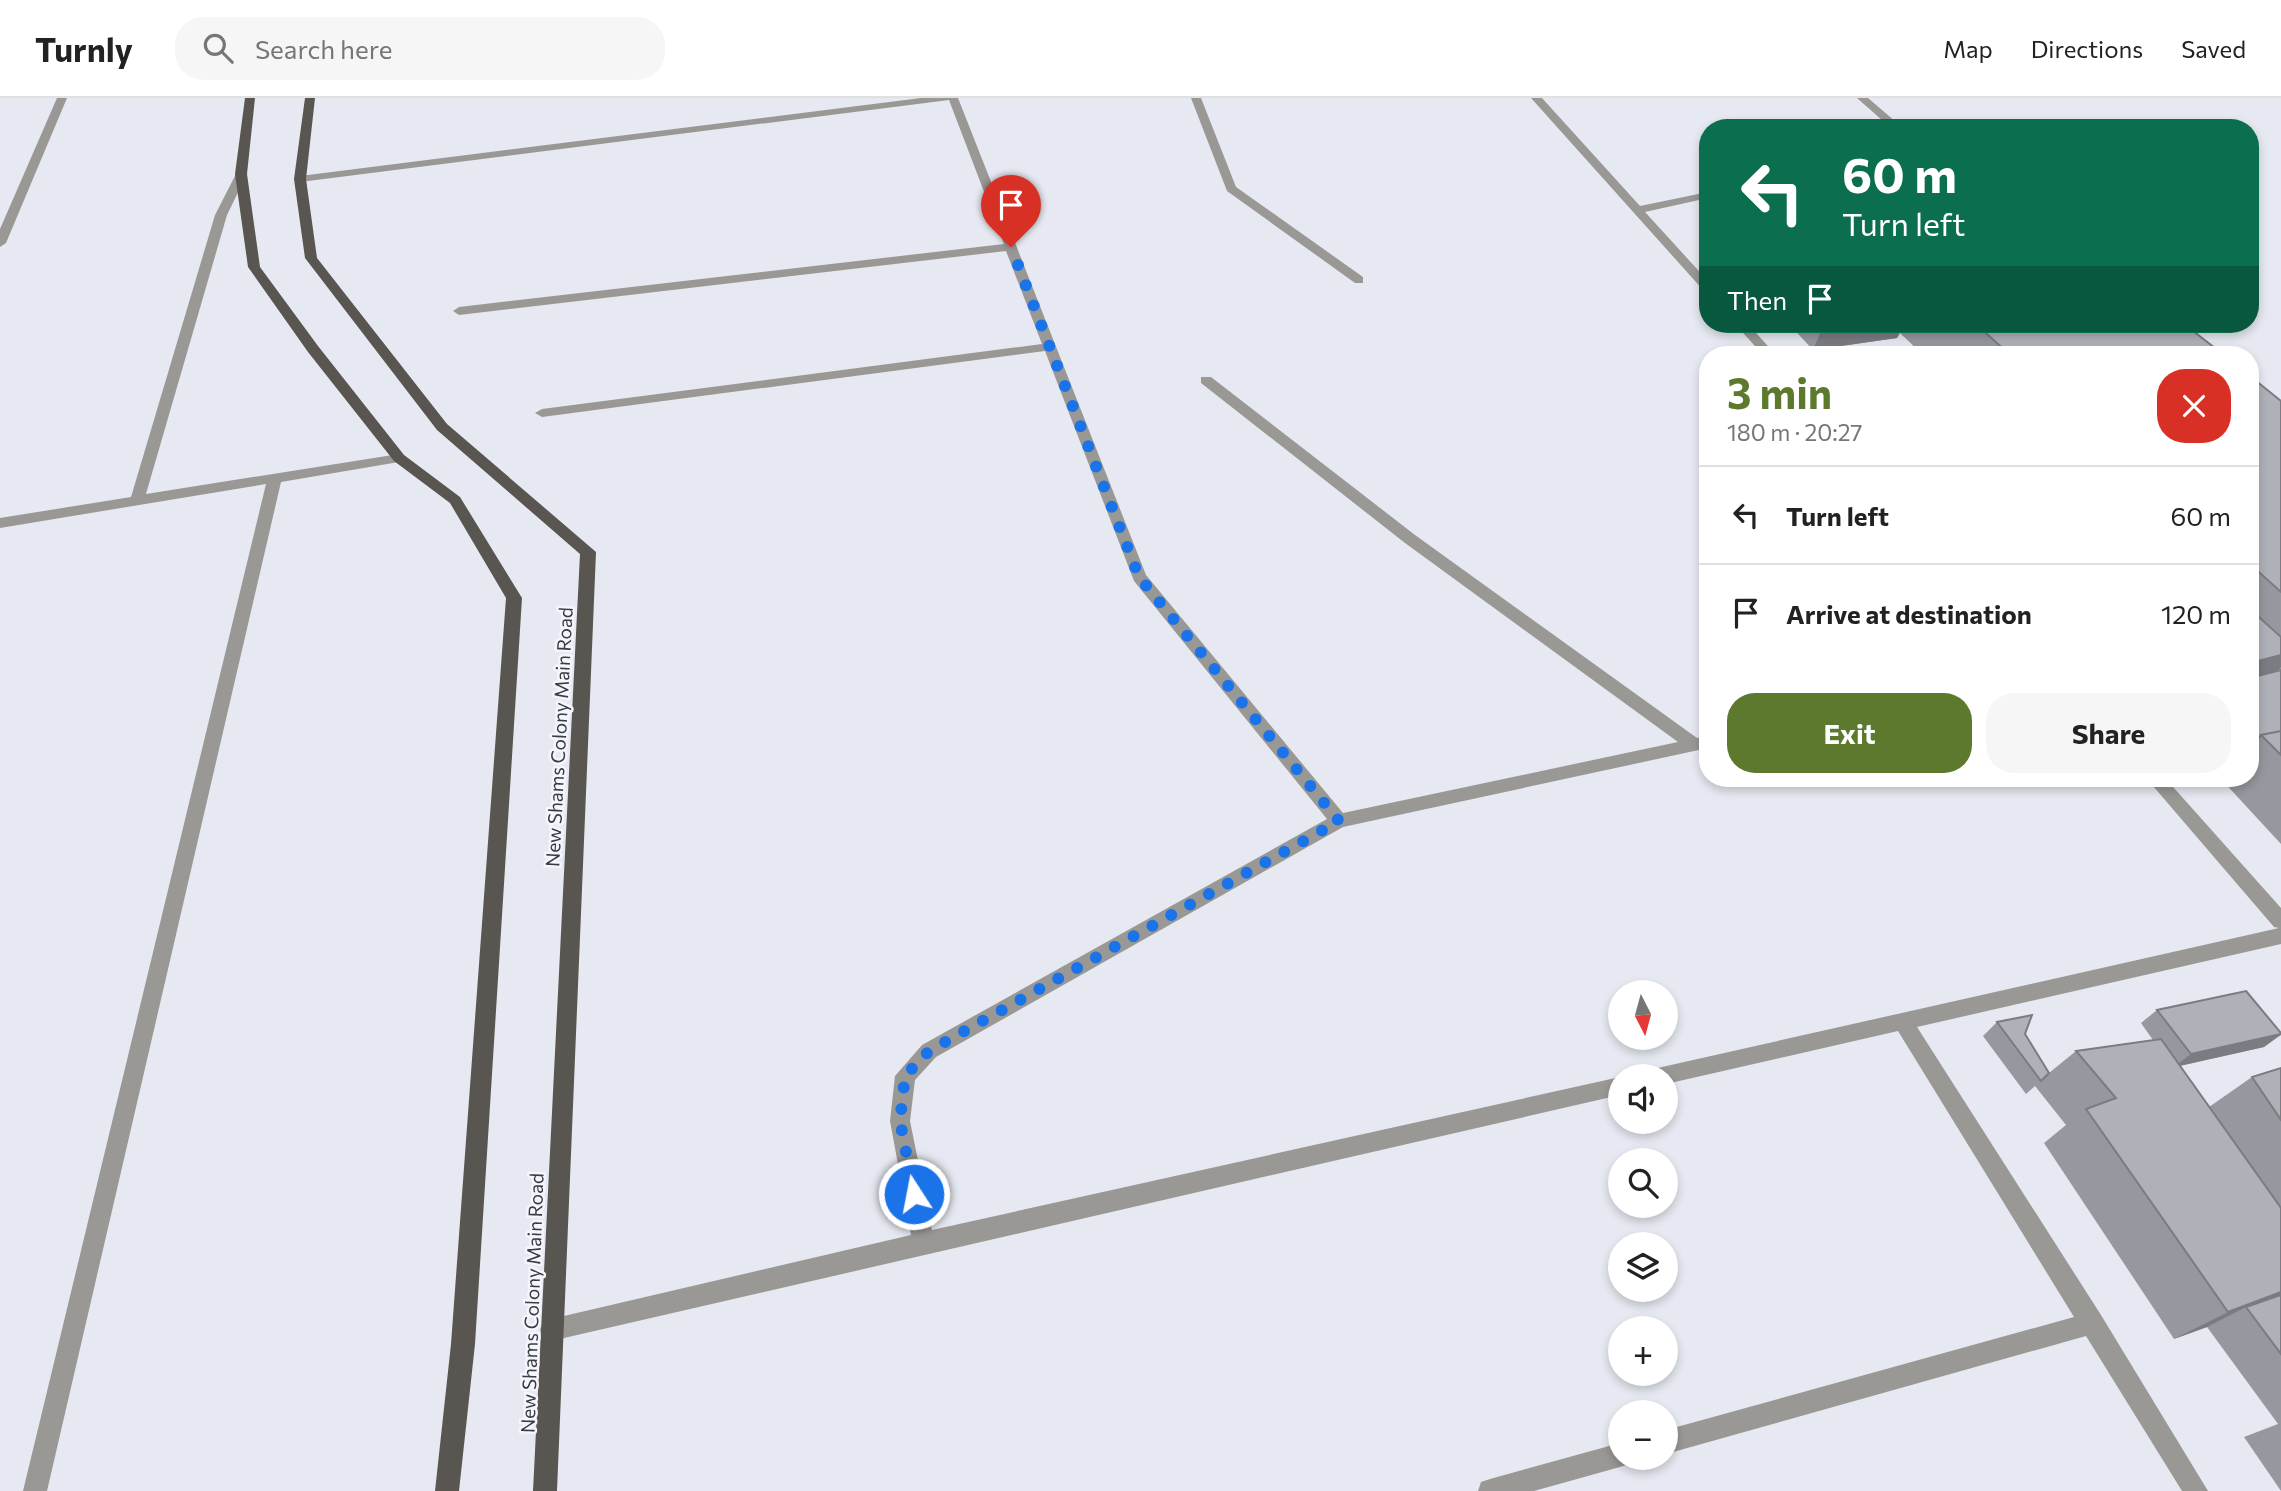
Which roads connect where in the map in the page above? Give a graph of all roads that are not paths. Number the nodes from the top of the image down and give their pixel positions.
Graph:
1 (62, 98) edge
2 (250, 98) edge
3 (310, 98) edge
4 (946, 98) edge
5 (953, 98) edge
6 (1196, 98) edge
7 (1536, 98) edge
8 (1862, 98) edge
9 (1887, 119) edge
10 (242, 174) junction
11 (300, 178) junction
12 (1699, 197) edge
13 (1636, 211) junction
14 (0, 243) edge
15 (1011, 247) junction
16 (1699, 278) edge
17 (1359, 280) dead end
18 (459, 311) dead end
19 (1749, 333) edge
20 (1762, 346) edge
21 (1049, 347) junction
22 (1206, 380) dead end
23 (542, 413) dead end
24 (399, 458) junction
25 (275, 478) junction
26 (138, 500) junction
27 (1, 524) edge
28 (1699, 741) edge
29 (1699, 744) edge
30 (2163, 787) edge
31 (1339, 821) junction
32 (2281, 921) edge
33 (2281, 936) edge
34 (1903, 1022) junction
35 (1678, 1072) edge
36 (1608, 1089) edge
37 (924, 1242) junction
38 (2093, 1323) junction
39 (551, 1331) junction
40 (1678, 1439) edge
41 (1608, 1458) edge
42 (35, 1491) edge
43 (447, 1491) edge
44 (545, 1491) edge
45 (1490, 1491) edge
46 (2196, 1491) edge

1 - 14 street
2 - 10 main road
3 - 11 main road, New Shams Colony Main Road
4 - 11 street
5 - 15 street
6 - 17 street
7 - 13 street
8 - 9 street
10 - 24 main road
10 - 26 street
11 - 39 main road, New Shams Colony Main Road
12 - 13 street
13 - 16 street
15 - 18 street
15 - 21 street
19 - 20 street
21 - 23 street
21 - 31 street
22 - 28 street
24 - 25 street
24 - 43 main road
25 - 26 street
25 - 42 street
26 - 27 street
29 - 31 street
30 - 32 street
31 - 37 street
33 - 34 street
34 - 35 street
34 - 38 street
36 - 37 street
37 - 39 street
38 - 40 street
38 - 46 street
39 - 44 main road, New Shams Colony Main Road
41 - 45 street

